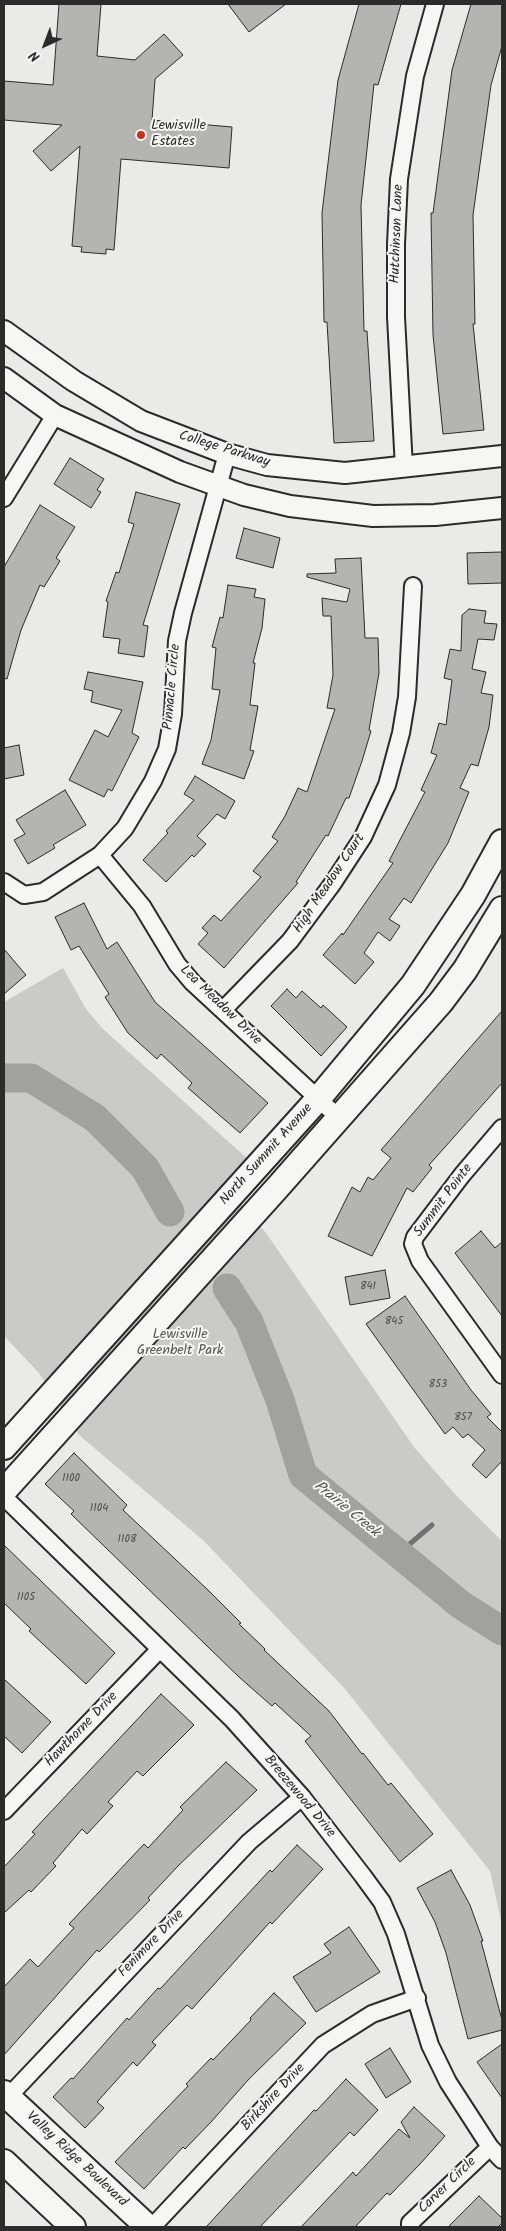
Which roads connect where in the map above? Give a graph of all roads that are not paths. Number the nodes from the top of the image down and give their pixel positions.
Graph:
1 (435, 4) edge
2 (4, 331) edge
3 (4, 378) edge
4 (55, 415) junction
5 (227, 454) junction
6 (502, 456) edge
7 (404, 468) junction
8 (216, 486) junction
9 (4, 498) edge
10 (502, 508) edge
11 (412, 586) dead end
12 (502, 843) edge
13 (100, 855) junction
14 (4, 882) edge
15 (502, 909) edge
16 (223, 1010) junction
17 (318, 1099) junction
18 (339, 1118) junction
19 (502, 1128) edge
20 (502, 1375) edge
21 (4, 1447) edge
22 (4, 1491) edge
23 (4, 1497) edge
24 (160, 1649) junction
25 (302, 1797) junction
26 (4, 1810) edge
27 (417, 1998) junction
28 (6, 2095) edge
29 (490, 2147) junction
30 (502, 2160) edge
31 (4, 2162) edge
32 (73, 2227) edge
33 (150, 2227) edge
34 (410, 2227) edge

1 - 7 street, Hutchinson Lane
2 - 5 street, College Parkway
3 - 4 street
4 - 8 street
4 - 9 street
5 - 7 street, College Parkway
5 - 8 street, Pinnacle Circle
6 - 7 street, College Parkway
8 - 10 street
8 - 13 street, Pinnacle Circle
11 - 16 street, High Meadow Court
12 - 17 main road, North Summit Avenue
13 - 14 street, Pinnacle Circle
13 - 16 street, Lea Meadow Drive
15 - 18 main road
16 - 17 street, Lea Meadow Drive
17 - 18 street, Lea Meadow Drive
17 - 21 main road, North Summit Avenue
18 - 22 main road
19 - 20 street, Summit Pointe
23 - 24 street, Breezewood Drive
24 - 25 street, Breezewood Drive
24 - 26 street, Hawthorne Drive
25 - 27 street, Breezewood Drive
25 - 28 street, Fenimore Drive
27 - 29 street, Breezewood Drive
27 - 33 street, Birkshire Drive
28 - 33 main road, Valley Ridge Boulevard
29 - 30 street, Breezewood Drive
29 - 34 street, Carver Circle
31 - 32 main road

